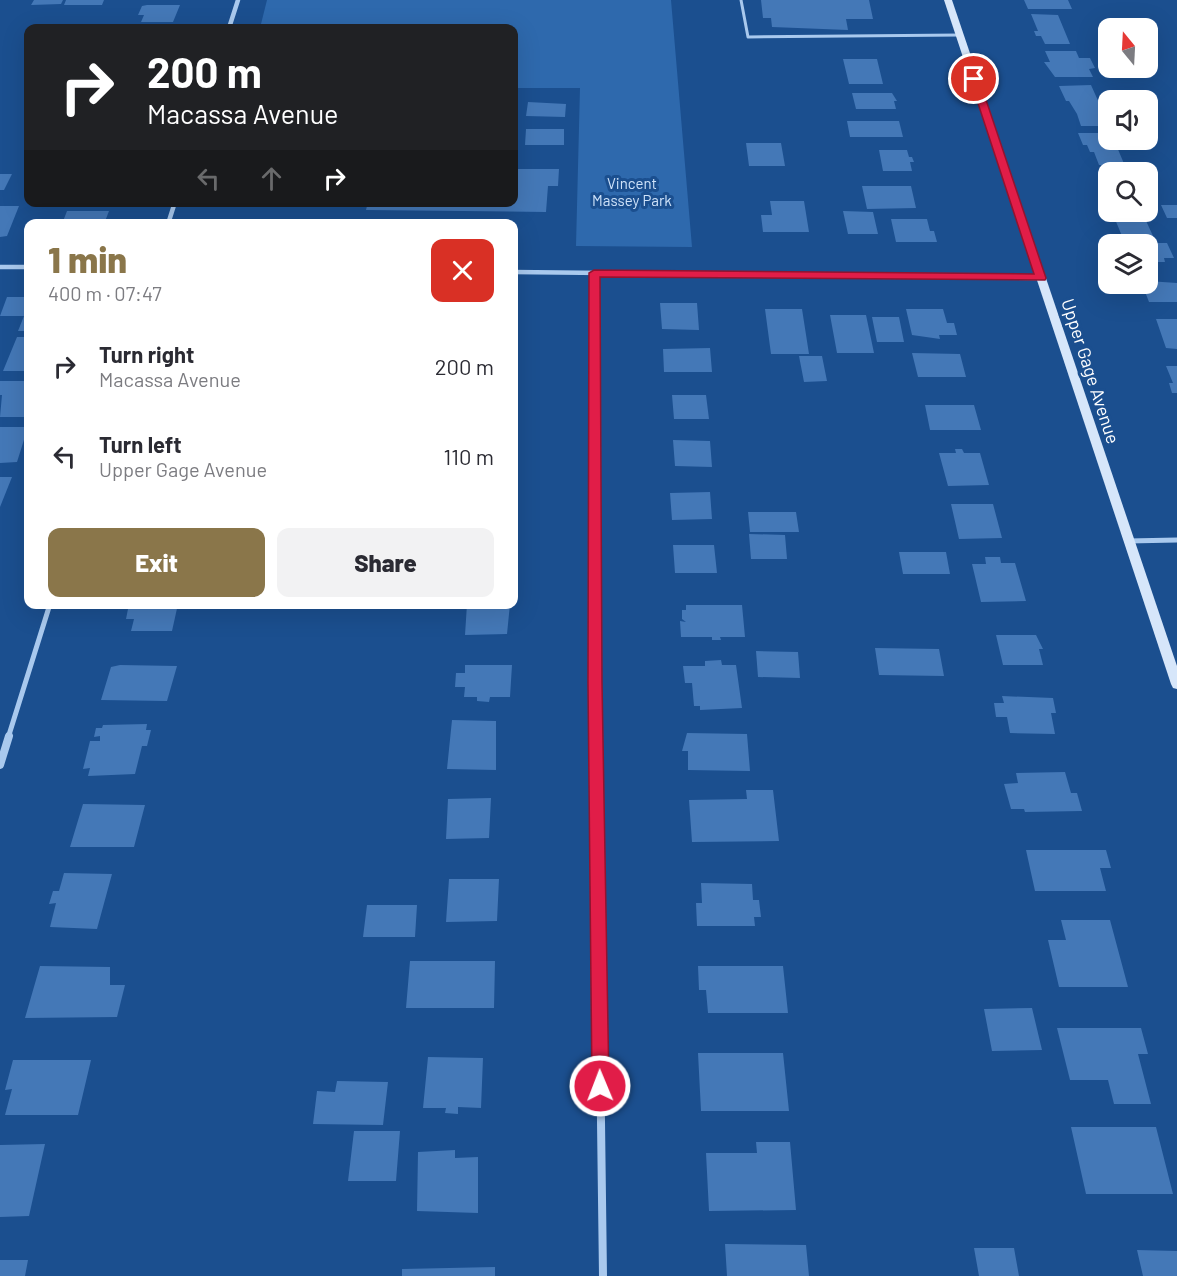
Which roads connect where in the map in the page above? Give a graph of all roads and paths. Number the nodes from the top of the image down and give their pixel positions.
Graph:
1 (238, 0) edge
2 (741, 0) edge
3 (948, 0) edge
4 (230, 24) edge
5 (960, 35) junction
6 (0, 267) edge
7 (24, 267) edge
8 (518, 272) edge
9 (594, 273) junction
10 (1041, 278) junction
11 (1177, 540) edge
12 (1128, 541) junction
13 (48, 609) edge
14 (1177, 684) edge
15 (0, 765) edge
16 (603, 1276) edge

1 - 4 street
2 - 5 lane
3 - 5 main road, Upper Gage Avenue
5 - 10 main road, Upper Gage Avenue
6 - 7 street
8 - 9 street
9 - 10 street
9 - 16 street
10 - 12 main road, Upper Gage Avenue
11 - 12 street
12 - 14 main road, Upper Gage Avenue
13 - 15 street

